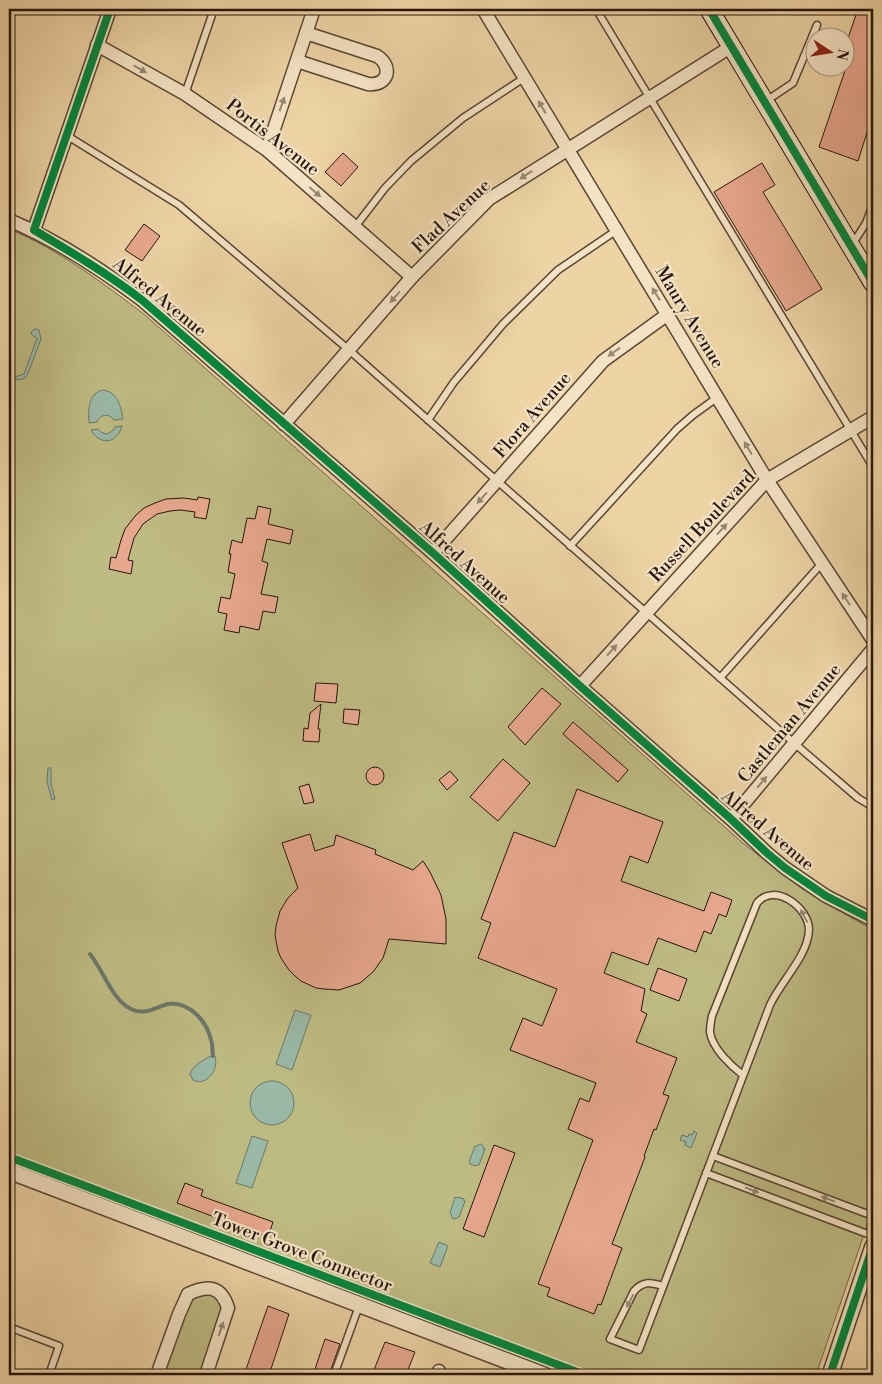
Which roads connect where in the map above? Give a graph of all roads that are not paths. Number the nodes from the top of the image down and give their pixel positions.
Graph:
1 (110, 9) edge
2 (214, 9) edge
3 (314, 9) edge
4 (483, 9) edge
5 (596, 9) edge
6 (709, 9) edge
7 (818, 25) dead end
8 (306, 32) junction
9 (97, 45) junction
10 (732, 46) junction
11 (297, 61) junction
12 (524, 78) junction
13 (185, 94) junction
14 (651, 98) junction
15 (765, 102) junction
16 (66, 135) junction
17 (567, 149) junction
18 (266, 150) junction
19 (873, 204) edge
20 (9, 220) edge
21 (354, 227) junction
22 (34, 230) junction
23 (617, 230) junction
24 (851, 246) junction
25 (412, 277) junction
26 (873, 283) edge
27 (668, 314) junction
28 (349, 350) junction
29 (718, 397) junction
30 (873, 417) edge
31 (428, 420) junction
32 (284, 424) junction
33 (852, 430) junction
34 (873, 467) edge
35 (767, 480) junction
36 (497, 481) junction
37 (570, 546) junction
38 (433, 553) junction
39 (822, 563) junction
40 (645, 613) junction
41 (873, 640) edge
42 (873, 648) edge
43 (720, 678) junction
44 (580, 686) junction
45 (794, 743) junction
46 (873, 807) edge
47 (731, 819) junction
48 (873, 920) edge
49 (743, 1075) junction
50 (713, 1156) junction
51 (9, 1171) edge
52 (706, 1173) junction
53 (873, 1216) edge
54 (873, 1236) edge
55 (873, 1246) edge
56 (663, 1286) junction
57 (359, 1305) junction
58 (9, 1327) edge
59 (49, 1375) edge
60 (157, 1375) edge
61 (206, 1375) edge
62 (334, 1375) edge
63 (544, 1375) edge
64 (830, 1375) edge

1 - 9 street
2 - 13 lane
3 - 8 street
4 - 12 street, Maury Avenue
5 - 14 lane
6 - 10 main road
7 - 15 lane
8 - 11 street
8 - 11 street
9 -> 13 street, Portis Avenue
9 - 16 street
10 - 14 street, Flad Avenue
10 - 15 main road
18 -> 11 street
17 -> 12 street, Maury Avenue
12 - 21 lane
13 - 18 street, Portis Avenue
14 - 17 street, Flad Avenue
14 - 33 lane
15 - 24 main road
16 - 22 street
16 - 28 lane
17 - 23 street, Maury Avenue
17 -> 25 street, Flad Avenue
18 -> 21 street, Portis Avenue
19 - 24 lane
20 - 22 street, Alfred Avenue
21 - 25 street, Portis Avenue
22 - 32 street, Alfred Avenue
27 -> 23 street, Maury Avenue
23 - 31 lane
24 - 26 main road
25 -> 28 street, Flad Avenue
27 - 29 street, Maury Avenue
27 -> 36 street, Flora Avenue
28 - 31 lane
28 - 32 street, Flad Avenue
35 -> 29 street, Maury Avenue
29 - 37 lane
30 - 33 street, Russell Boulevard
31 - 36 lane
32 - 38 street, Alfred Avenue
33 - 34 lane
33 - 35 street, Russell Boulevard
35 - 39 street, Maury Avenue
40 -> 35 street, Russell Boulevard
36 - 37 lane
36 -> 38 street, Flora Avenue
37 - 40 lane
38 - 44 street, Alfred Avenue
41 -> 39 street, Maury Avenue
39 - 43 lane
40 - 43 lane
44 -> 40 street, Russell Boulevard
42 - 45 street, Castleman Avenue
43 - 45 lane
44 - 47 street, Alfred Avenue
45 - 46 lane
47 -> 45 street, Castleman Avenue
47 - 48 street, Alfred Avenue
49 -> 49 lane
49 - 50 lane
50 - 52 lane
53 -> 50 lane
51 - 57 street
52 -> 54 lane
52 - 56 lane
55 - 64 street
56 -> 56 lane
57 - 62 lane
57 - 63 street
58 - 59 lane
61 -> 60 street

